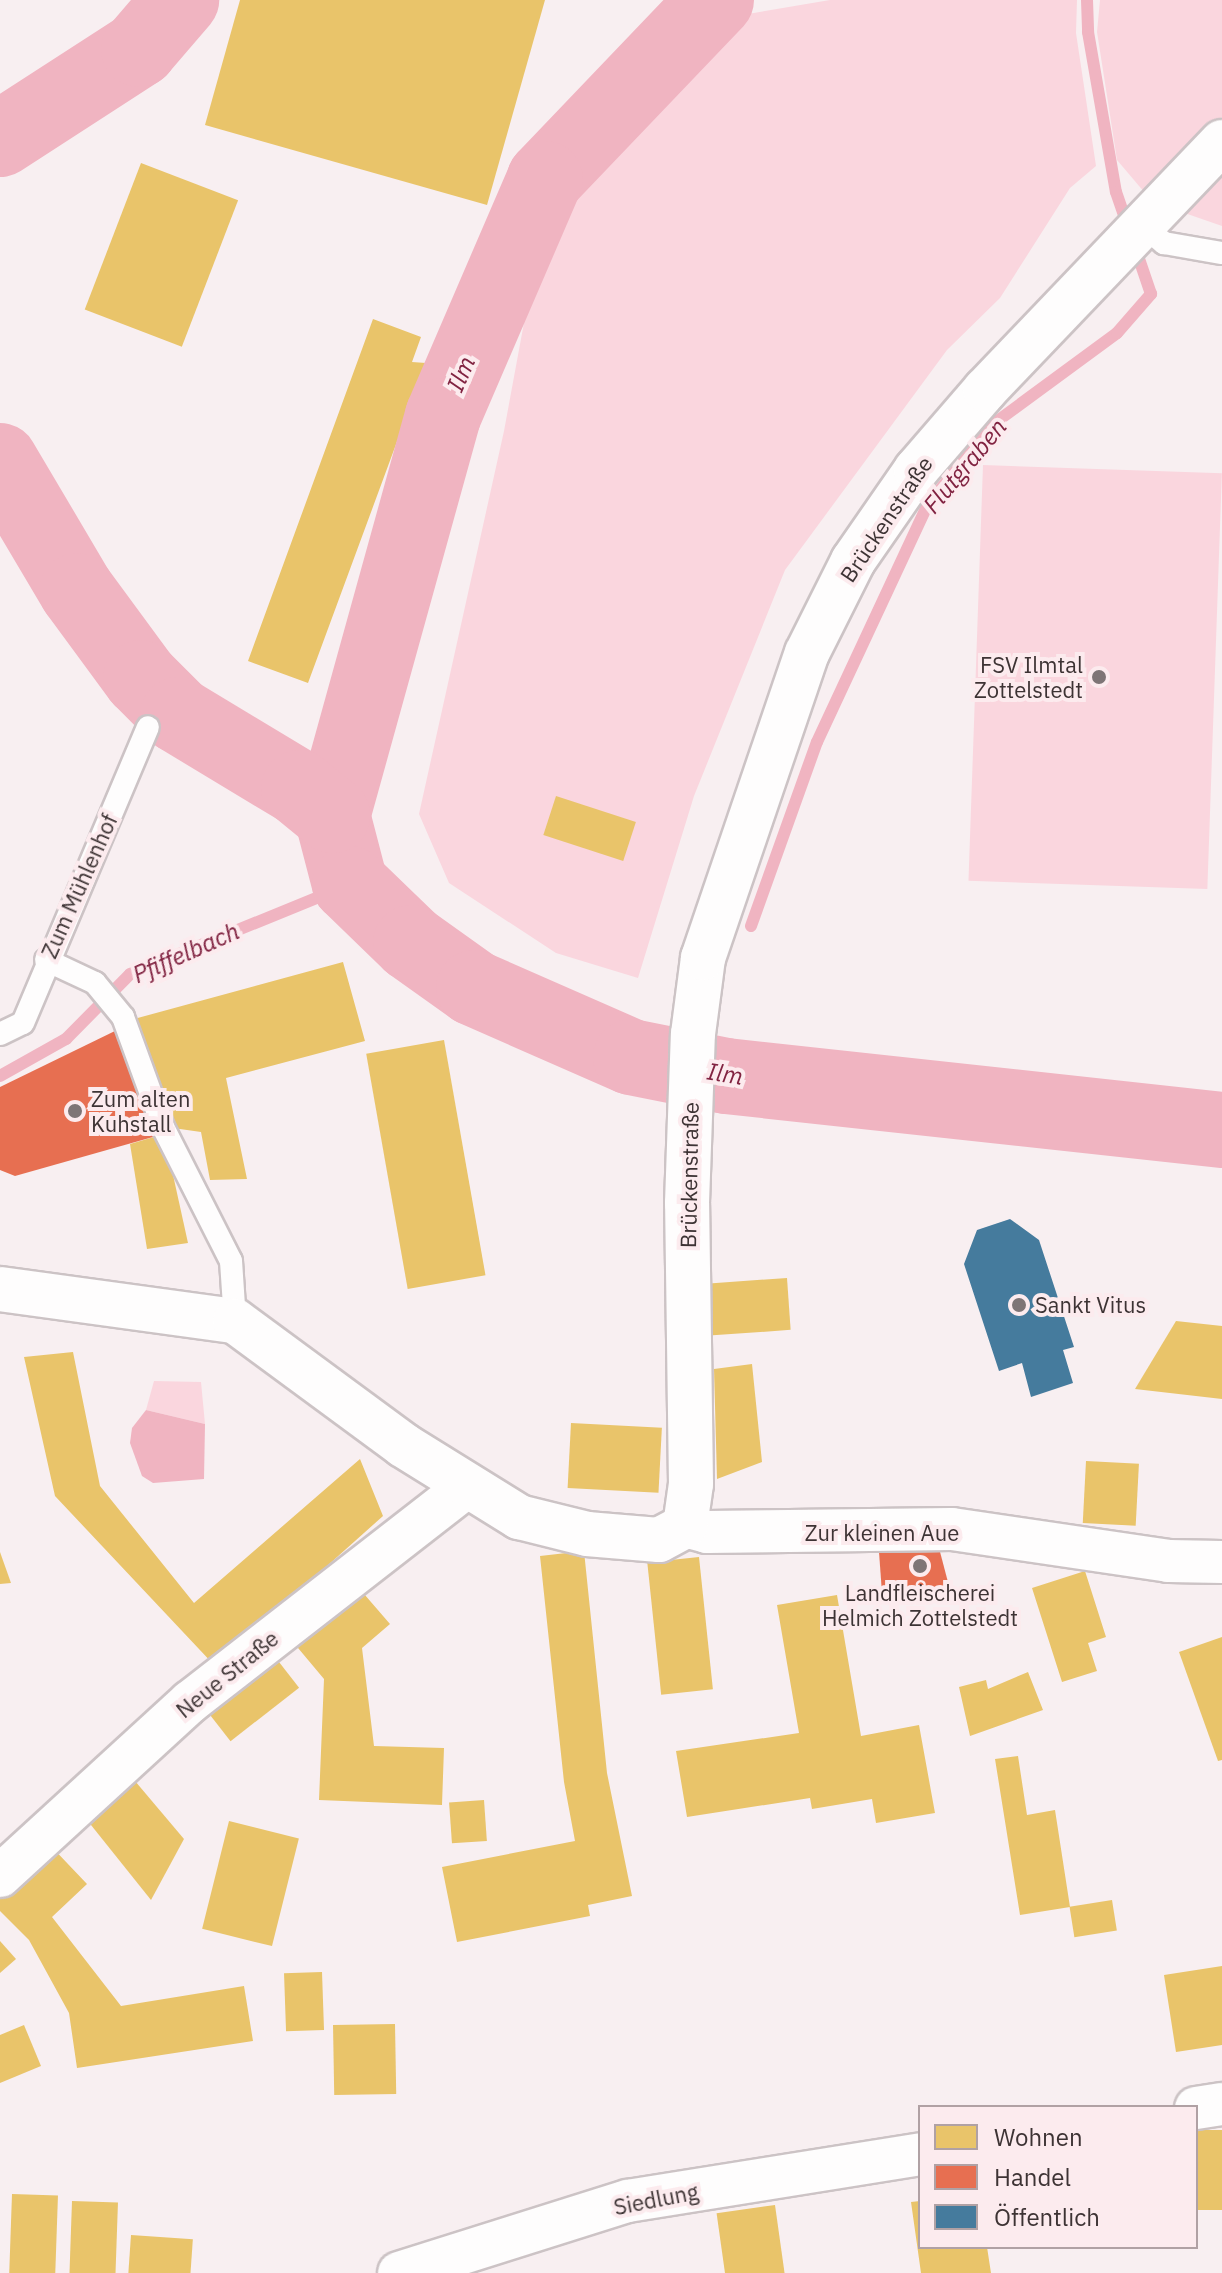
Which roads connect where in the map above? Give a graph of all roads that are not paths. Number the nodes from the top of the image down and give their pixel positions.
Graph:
1 (1222, 142) edge
2 (1130, 240) junction
3 (1222, 253) edge
4 (148, 727) dead end
5 (46, 960) junction
6 (0, 1034) edge
7 (0, 1289) edge
8 (235, 1321) junction
9 (466, 1487) junction
10 (685, 1526) junction
11 (1222, 1562) edge
12 (0, 1876) edge
13 (1222, 2104) edge
14 (1198, 2108) edge
15 (918, 2154) edge
16 (399, 2273) edge

1 - 2 street, Brückenstraße
2 - 3 lane
2 - 10 street, Brückenstraße
4 - 5 lane, Zum Mühlenhof
5 - 6 lane, Zum Mühlenhof
5 - 8 lane
7 - 8 street
8 - 9 street
9 - 10 street
9 - 12 street, Neue Straße
10 - 11 street, Zur kleinen Aue
13 - 14 street
15 - 16 street, Siedlung

